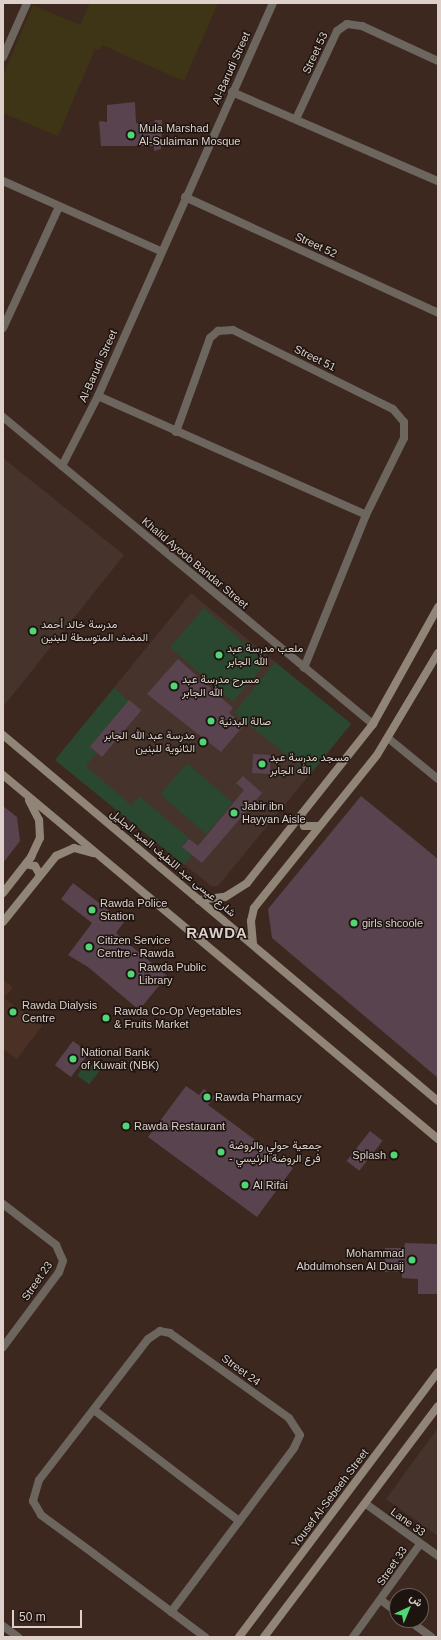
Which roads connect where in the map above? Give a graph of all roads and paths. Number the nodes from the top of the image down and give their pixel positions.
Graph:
1 (27, 3) edge
2 (273, 3) edge
3 (3, 57) edge
4 (438, 61) edge
5 (232, 92) junction
6 (296, 119) junction
7 (3, 181) edge
8 (438, 181) edge
9 (185, 198) junction
10 (59, 207) junction
11 (160, 251) junction
12 (438, 314) edge
13 (3, 328) edge
14 (98, 396) junction
15 (3, 417) edge
16 (176, 432) junction
17 (62, 466) junction
18 (366, 515) junction
19 (438, 606) edge
20 (438, 653) edge
21 (304, 668) junction
22 (373, 724) junction
23 (3, 734) edge
24 (388, 738) junction
25 (3, 775) edge
26 (438, 779) edge
27 (21, 790) junction
28 (301, 815) junction
29 (318, 826) junction
30 (101, 856) junction
31 (26, 864) junction
32 (40, 875) junction
33 (3, 893) edge
34 (199, 900) junction
35 (3, 922) edge
36 (253, 944) junction
37 (438, 1101) edge
38 (438, 1139) edge
39 (3, 1204) edge
40 (4, 1344) edge
41 (438, 1372) edge
42 (438, 1406) edge
43 (94, 1410) junction
44 (366, 1504) junction
45 (239, 1521) junction
46 (420, 1544) junction
47 (438, 1556) edge
48 (382, 1600) junction
49 (389, 1606) edge
50 (171, 1612) junction
51 (3, 1626) edge
52 (419, 1628) edge
53 (18, 1637) edge
54 (205, 1637) edge
55 (239, 1637) edge
56 (264, 1637) edge
57 (353, 1637) edge
58 (431, 1637) edge

1 - 3 street
2 - 5 street, Al-Barudi Street
4 - 6 street, Street 53
5 - 6 street
5 - 9 street, Al-Barudi Street
6 - 8 street
7 - 10 street
9 - 11 street, Al-Barudi Street
9 - 12 street, Street 52
10 - 11 street
10 - 13 street
11 - 14 street, Al-Barudi Street
14 - 16 street
14 - 17 street, Al-Barudi Street
15 - 17 street, Khalid Ayoob Bandar Street
16 - 18 street
16 - 18 street, Street 51
17 - 21 street, Khalid Ayoob Bandar Street
18 - 21 street, Street 51
19 - 22 street
20 - 24 street
21 - 22 street, Khalid Ayoob Bandar Street
22 - 28 street
23 - 34 street, شارع عيسى عبد اللطيف العبد الجليل
24 - 26 street
24 - 29 street
25 - 27 street
27 - 30 street
27 - 31 street
28 - 29 street
28 - 34 street
29 - 36 street
30 - 32 street
30 - 38 street
31 - 32 street
31 - 33 street
32 - 35 street
34 - 36 street, شارع عيسى عبد اللطيف العبد الجليل
36 - 37 street, شارع عيسى عبد اللطيف العبد الجليل
39 - 40 street, Street 23
41 - 55 street, Yousef Al-Sebeeh Street
42 - 44 street
43 - 45 street
43 - 45 street, Street 24
43 - 50 street, Street 24
44 - 46 street, Lane 33
44 - 56 street
45 - 50 street, Street 24
46 - 47 street, Lane 33
46 - 48 street, Street 33
48 - 49 street, Street 33
48 - 57 street, Street 33
50 - 54 street, Street 24
51 - 53 street
52 - 58 street

